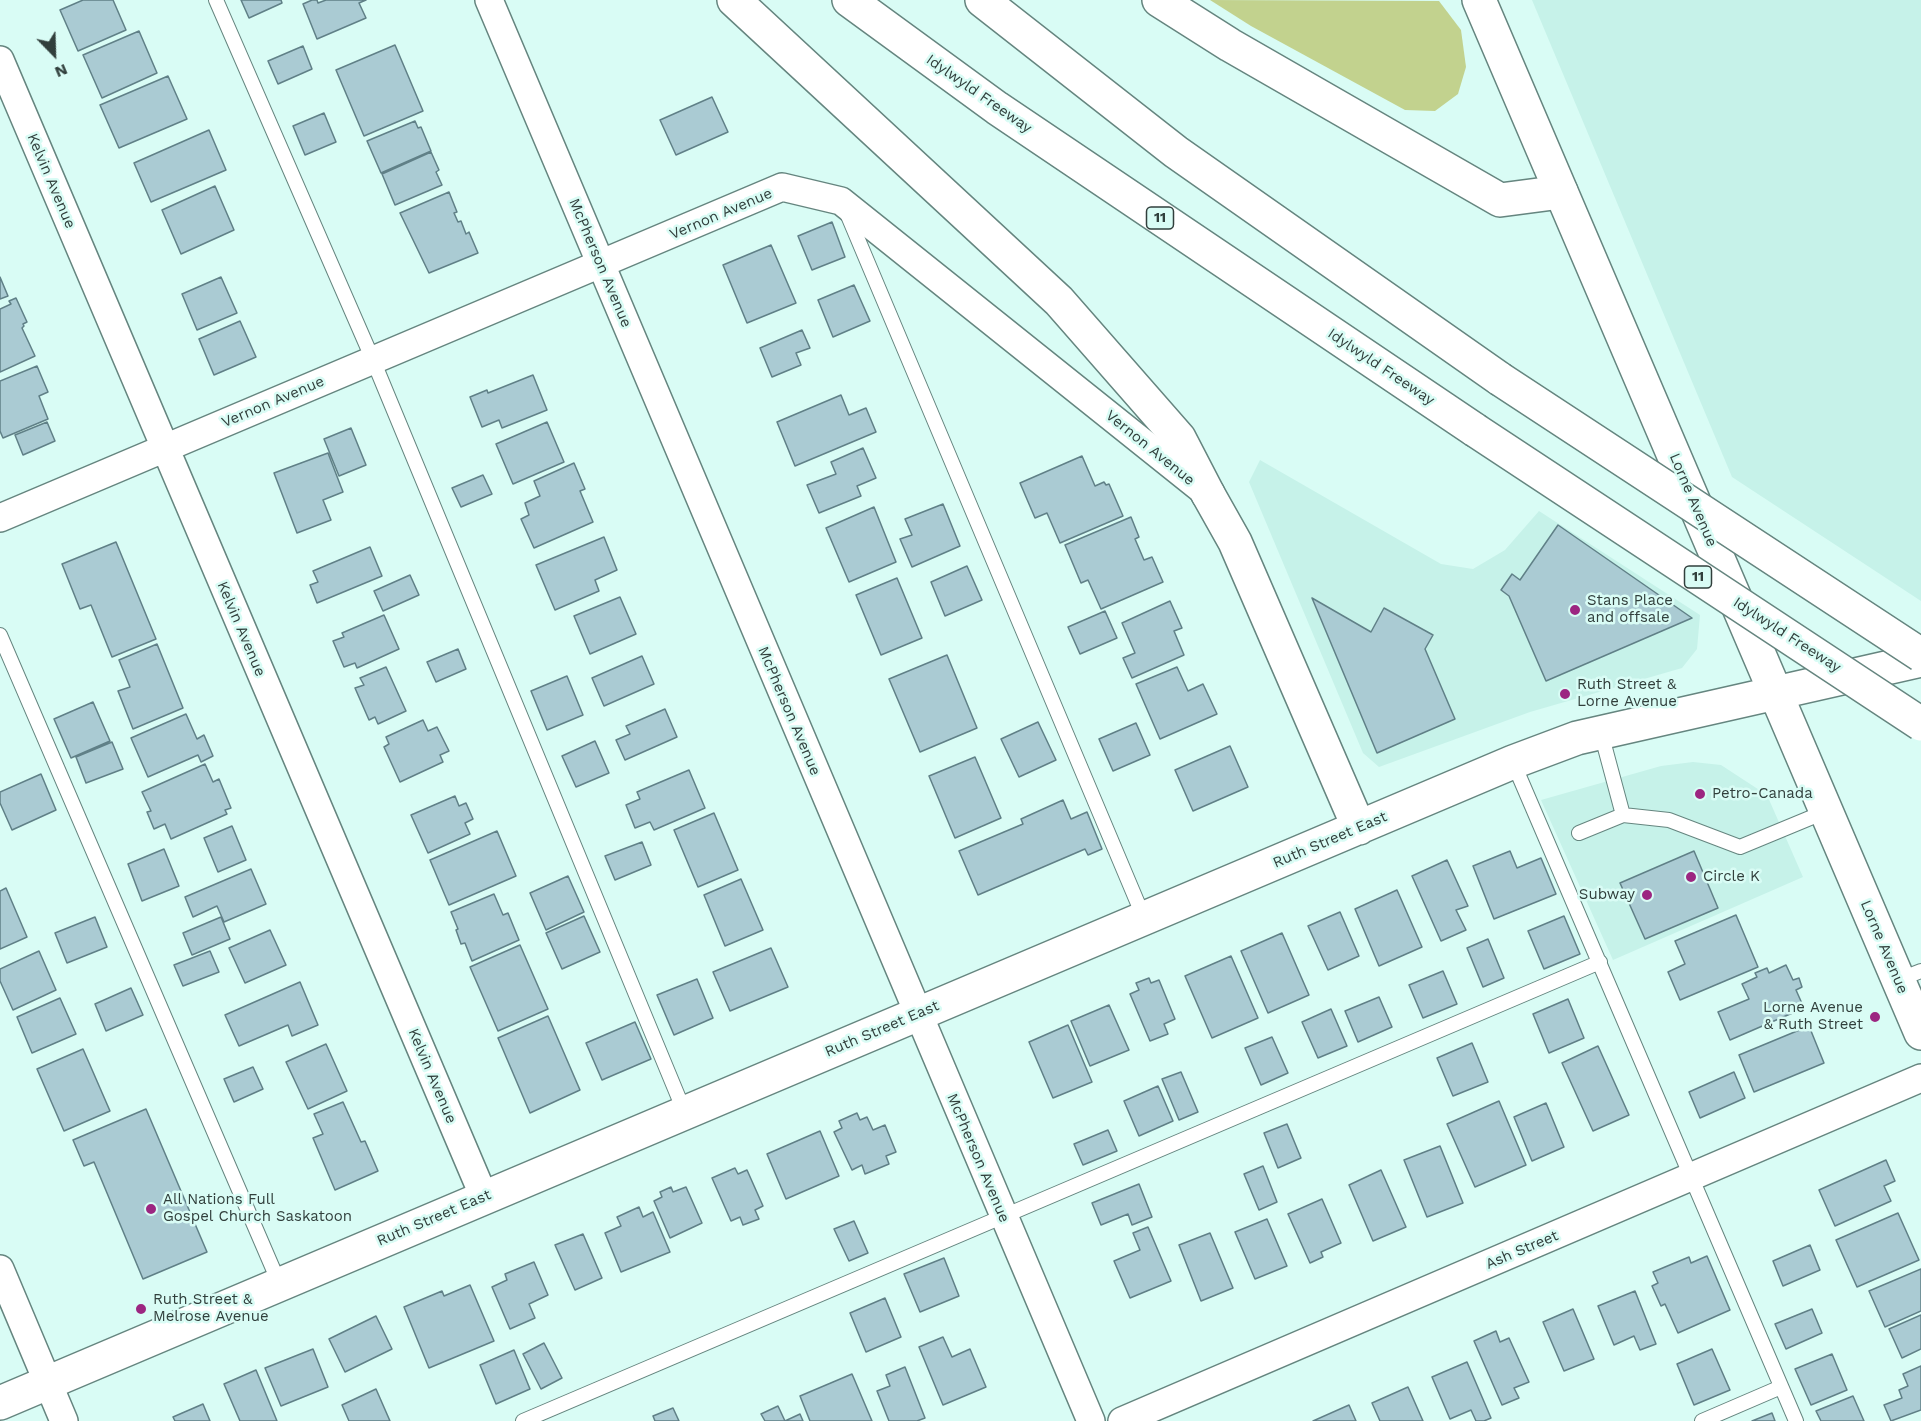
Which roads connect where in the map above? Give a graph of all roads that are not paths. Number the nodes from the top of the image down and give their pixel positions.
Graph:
1 (216, 0) edge
2 (489, 0) edge
3 (734, 0) edge
4 (849, 0) edge
5 (982, 0) edge
6 (1159, 0) edge
7 (1479, 0) edge
8 (0, 60) edge
9 (1561, 192) junction
10 (842, 201) junction
11 (602, 265) junction
12 (373, 360) junction
13 (164, 447) junction
14 (1208, 494) junction
15 (0, 518) edge
16 (0, 635) edge
17 (1921, 655) edge
18 (1921, 660) edge
19 (1776, 693) junction
20 (1921, 724) edge
21 (1601, 733) junction
22 (1513, 762) junction
23 (1827, 810) junction
24 (1623, 814) junction
25 (1359, 828) junction
26 (1580, 833) dead end
27 (1144, 918) junction
28 (1600, 963) junction
29 (1909, 975) edge
30 (917, 1014) junction
31 (1921, 1033) edge
32 (1921, 1078) edge
33 (685, 1113) junction
34 (1690, 1178) junction
35 (484, 1197) junction
36 (1003, 1216) junction
37 (0, 1269) edge
38 (280, 1285) junction
39 (48, 1383) junction
40 (1781, 1387) junction
41 (0, 1403) edge
42 (64, 1421) edge
43 (523, 1421) edge
44 (1091, 1421) edge
45 (1122, 1421) edge
46 (1702, 1421) edge
47 (1796, 1421) edge

1 - 12 lane
2 - 11 street, McPherson Avenue
3 - 14 main road
4 - 20 main road, Idylwyld Freeway / 11, bridge
5 - 17 main road, bridge
6 - 9 main road
7 - 9 main road, Lorne Avenue
8 - 13 street, Kelvin Avenue
9 - 19 main road, Lorne Avenue
10 - 11 street, Vernon Avenue
10 - 14 street, Vernon Avenue
10 - 27 lane
11 - 12 street, Vernon Avenue
11 - 30 street, McPherson Avenue
12 - 13 street, Vernon Avenue
12 - 33 lane
13 - 15 street, Vernon Avenue
13 - 35 street, Kelvin Avenue
14 - 25 main road, Vernon Avenue
16 - 38 lane
18 - 19 main road, Ruth Street East
19 - 21 main road, Ruth Street East
19 - 23 main road, Lorne Avenue
21 - 22 main road, Ruth Street East
21 - 24 lane
22 - 25 main road, Ruth Street East
22 - 28 lane
23 - 24 lane
23 - 29 main road, Lorne Avenue
24 - 26 lane
25 - 27 main road, Ruth Street East
27 - 30 main road, Ruth Street East
28 - 34 lane
28 - 36 lane
29 - 31 main road, Lorne Avenue
30 - 33 main road, Ruth Street East
30 - 36 street, McPherson Avenue
32 - 34 street, Ash Street
33 - 35 main road, Ruth Street East
34 - 40 lane
34 - 45 street, Ash Street
35 - 38 main road, Ruth Street East
36 - 43 lane
36 - 44 street, McPherson Avenue
37 - 39 street
38 - 39 main road, Ruth Street East
39 - 41 main road, Ruth Street East
39 - 42 street
40 - 46 lane
40 - 47 lane

